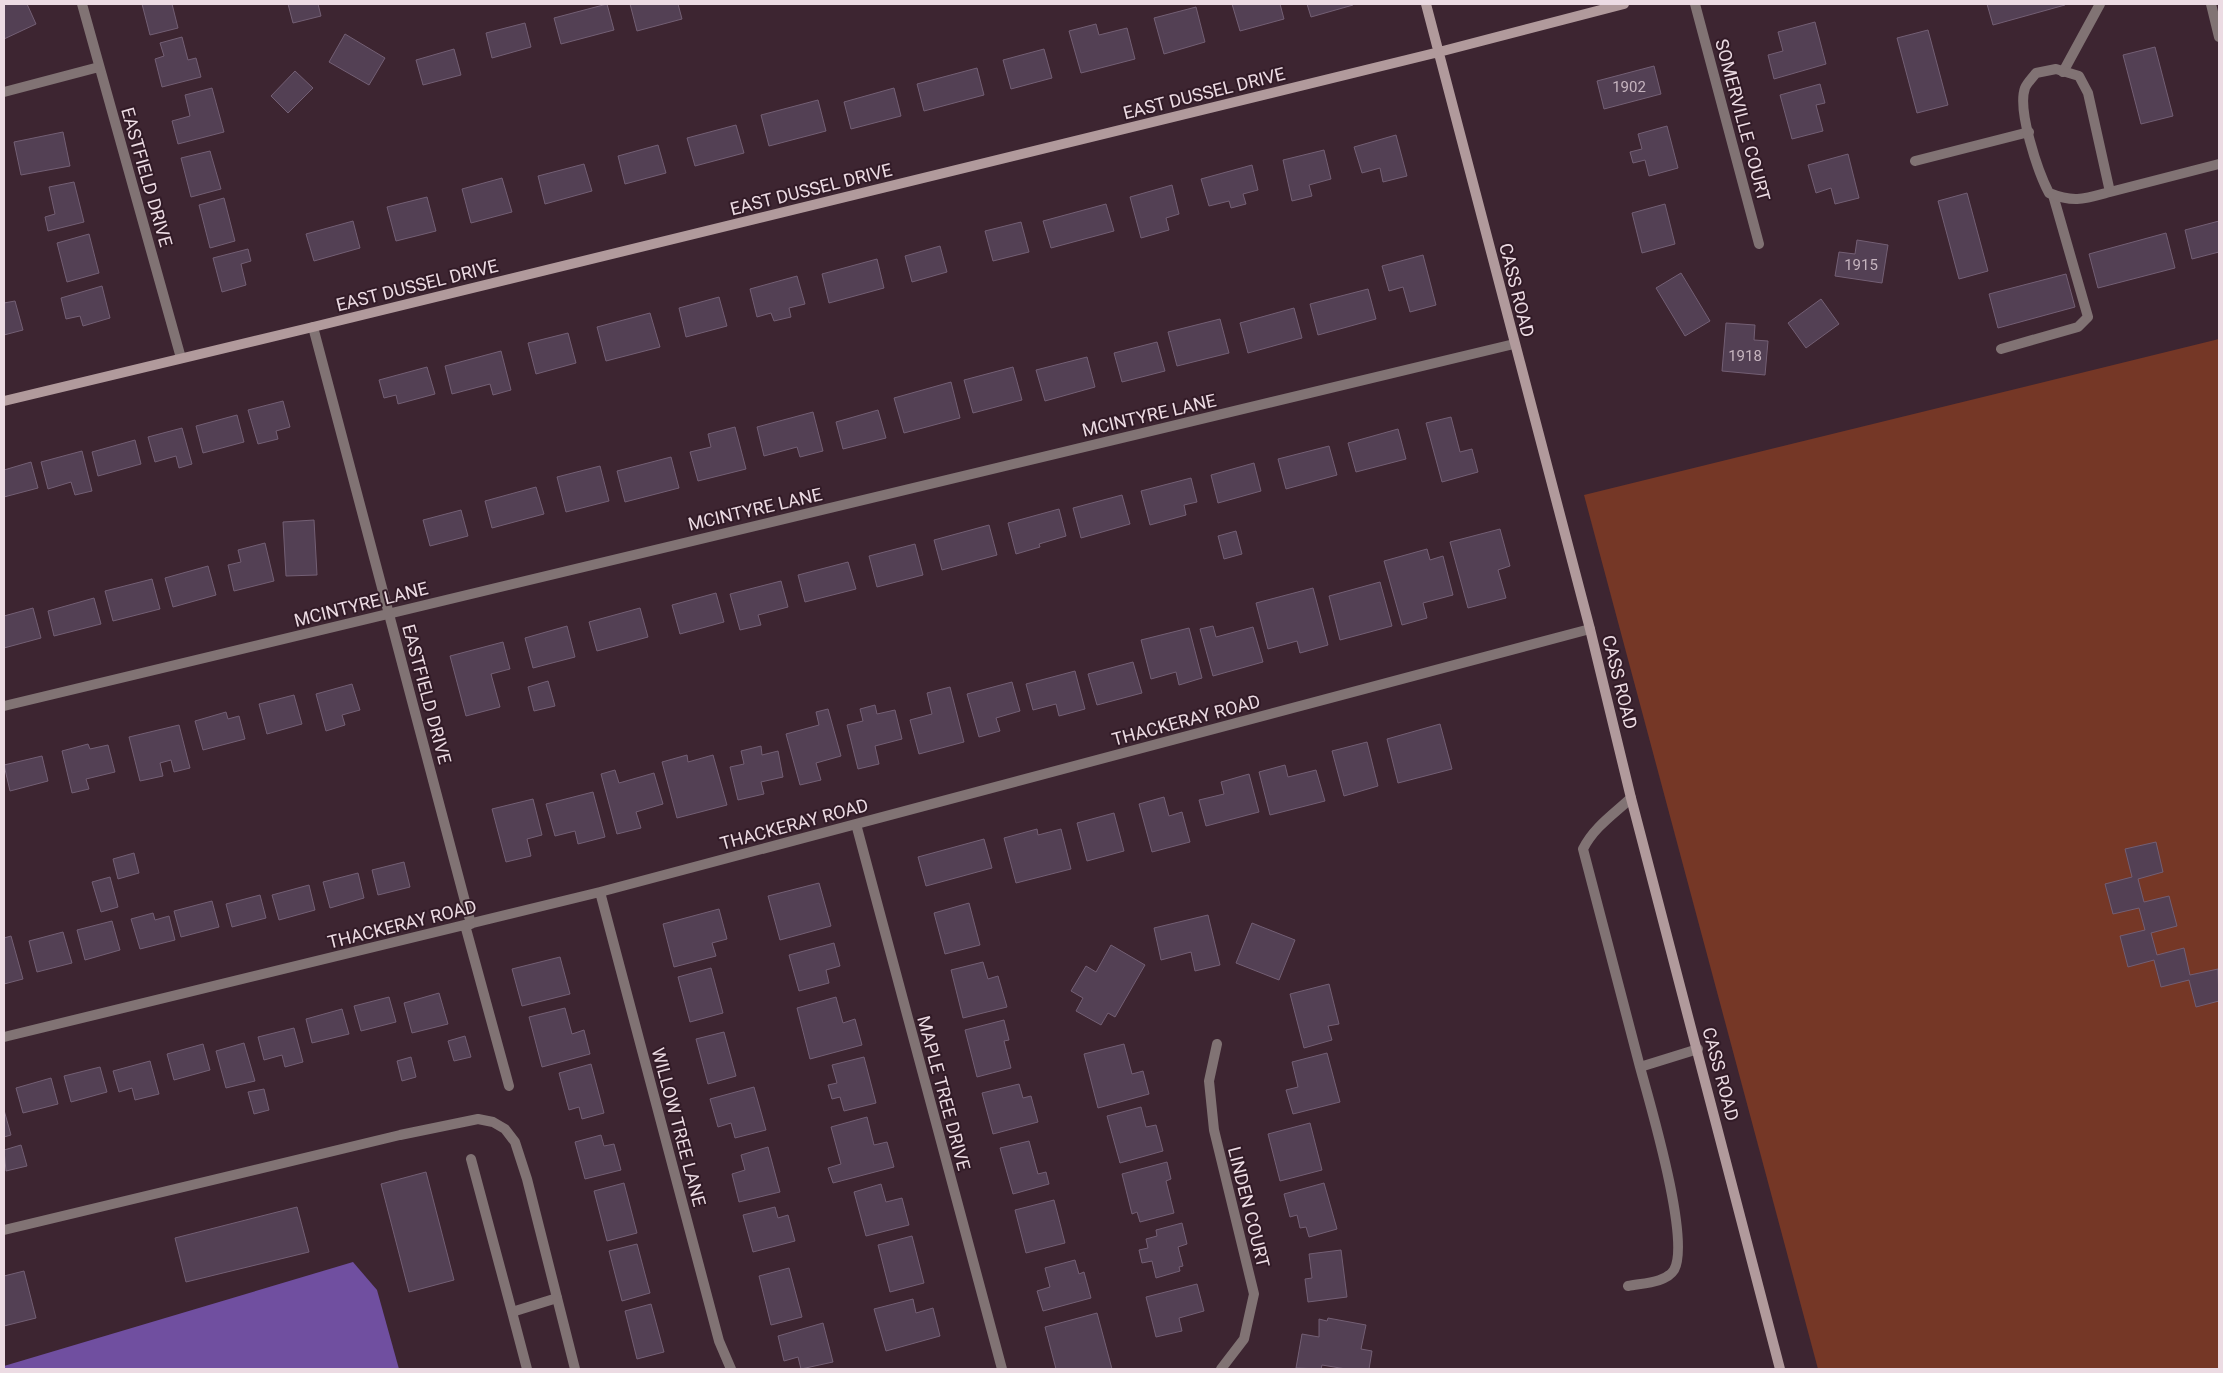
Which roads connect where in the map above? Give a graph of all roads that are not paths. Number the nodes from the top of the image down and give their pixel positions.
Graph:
1 (82, 4) edge
2 (1426, 4) edge
3 (1624, 4) edge
4 (1695, 4) edge
5 (2100, 4) edge
6 (2211, 4) edge
7 (2219, 37) edge
8 (1439, 52) junction
9 (99, 67) junction
10 (2063, 72) junction
11 (4, 92) edge
12 (2029, 132) junction
13 (1915, 161) dead end
14 (2219, 164) edge
15 (2110, 192) junction
16 (2053, 195) junction
17 (1759, 244) dead end
18 (313, 328) junction
19 (1514, 344) junction
20 (2001, 349) dead end
21 (182, 358) junction
22 (4, 400) edge
23 (389, 614) junction
24 (1590, 629) junction
25 (4, 706) edge
26 (1631, 798) junction
27 (856, 824) junction
28 (600, 892) junction
29 (468, 925) junction
30 (4, 1037) edge
31 (1217, 1044) dead end
32 (1698, 1049) junction
33 (1640, 1067) junction
34 (509, 1086) dead end
35 (471, 1159) dead end
36 (4, 1230) edge
37 (1628, 1286) dead end
38 (557, 1298) junction
39 (512, 1312) junction
40 (527, 1369) edge
41 (575, 1369) edge
42 (731, 1369) edge
43 (1002, 1369) edge
44 (1221, 1369) edge
45 (1780, 1369) edge

1 - 9 street, EASTFIELD DRIVE
2 - 8 street, CASS ROAD
3 - 8 street, EAST DUSSEL DRIVE
4 - 17 street, SOMERVILLE COURT
5 - 10 street
6 - 7 street
8 - 18 street, EAST DUSSEL DRIVE
8 - 19 street, CASS ROAD
9 - 11 street
9 - 21 street, EASTFIELD DRIVE
10 - 12 street
10 - 15 street
12 - 13 street
12 - 16 street
14 - 15 street
15 - 16 street
16 - 20 street
18 - 21 street, EAST DUSSEL DRIVE
18 - 23 street, EASTFIELD DRIVE
19 - 23 street, MCINTYRE LANE
19 - 24 street, CASS ROAD
21 - 22 street, EAST DUSSEL DRIVE
23 - 25 street, MCINTYRE LANE
23 - 29 street, EASTFIELD DRIVE
24 - 26 street, CASS ROAD
24 - 27 street, THACKERAY ROAD
26 - 32 street, CASS ROAD
26 - 33 street
27 - 28 street, THACKERAY ROAD
27 - 43 street, MAPLE TREE DRIVE
28 - 29 street, THACKERAY ROAD
28 - 42 street, WILLOW TREE LANE
29 - 30 street, THACKERAY ROAD
29 - 34 street, EASTFIELD DRIVE
31 - 44 street, LINDEN COURT
32 - 33 street
32 - 45 street, CASS ROAD
33 - 37 street
35 - 39 street
36 - 38 street
38 - 39 street
38 - 41 street
39 - 40 street

